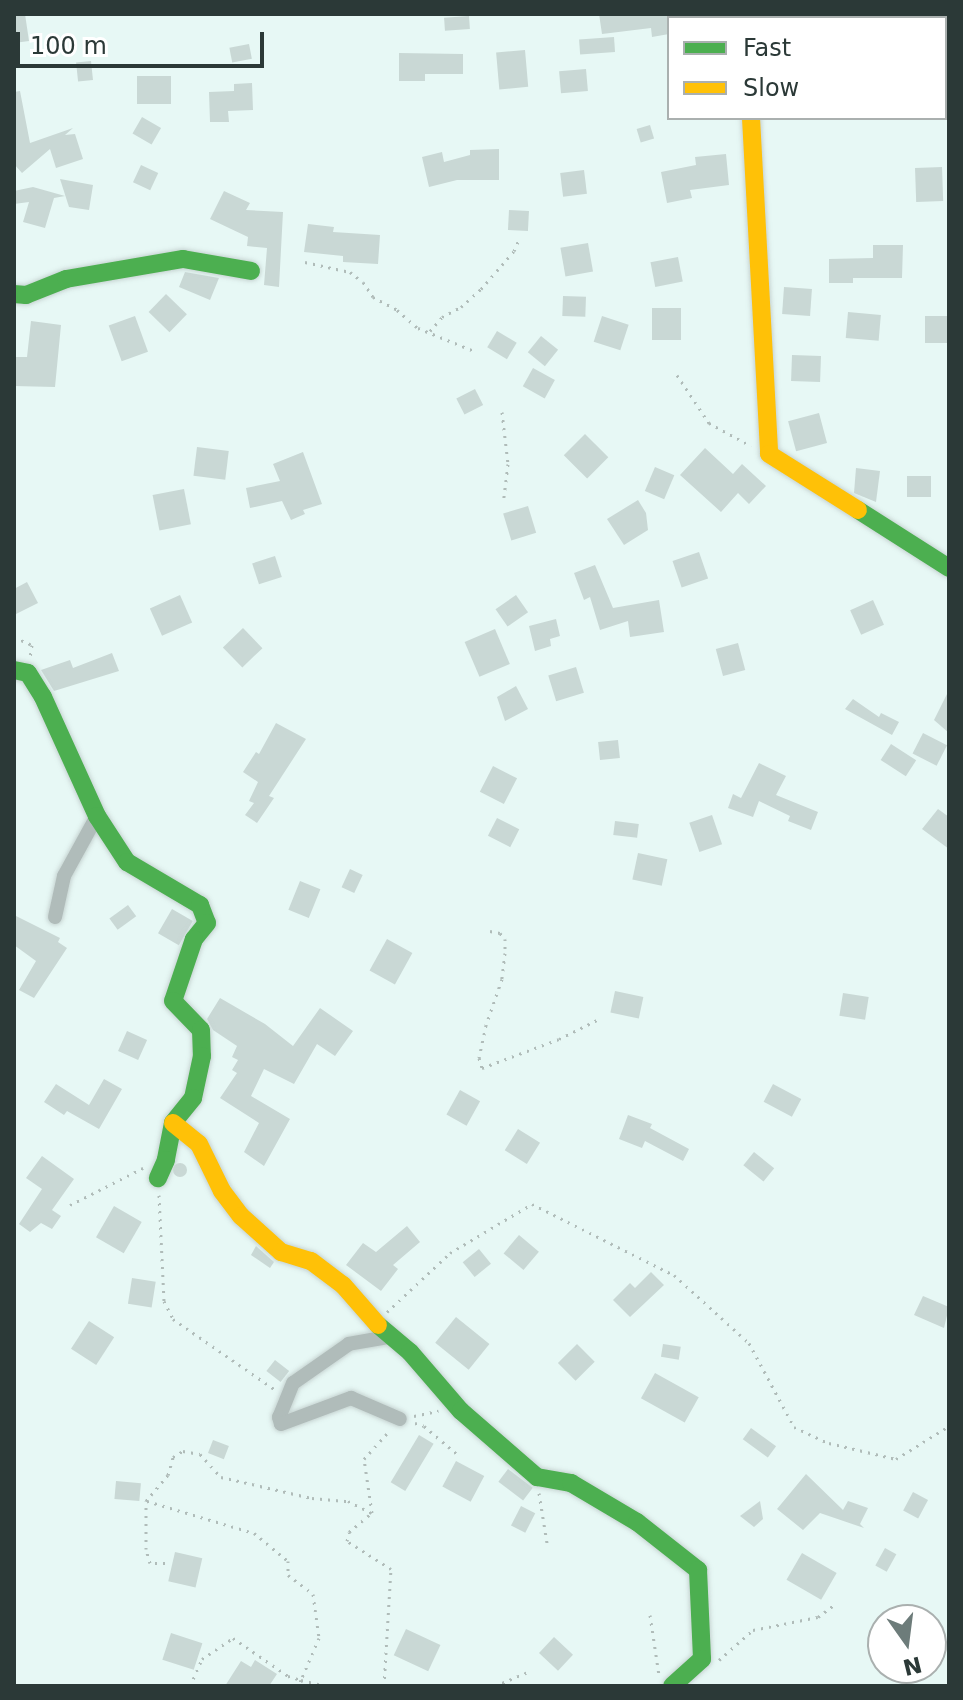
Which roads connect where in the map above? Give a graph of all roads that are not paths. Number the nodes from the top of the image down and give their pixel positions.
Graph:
1 (751, 120) edge
2 (251, 271) dead end
3 (14, 294) edge
4 (949, 568) edge
5 (21, 672) edge
6 (97, 816) junction
7 (55, 917) dead end
8 (173, 1123) junction
9 (158, 1178) road end
10 (382, 1330) junction
11 (400, 1419) road end
12 (672, 1686) edge

1 - 4 street
2 - 3 street
5 - 6 street
6 - 7 street
6 - 8 street
8 - 9 street
8 - 10 street
10 - 11 street
10 - 12 street

